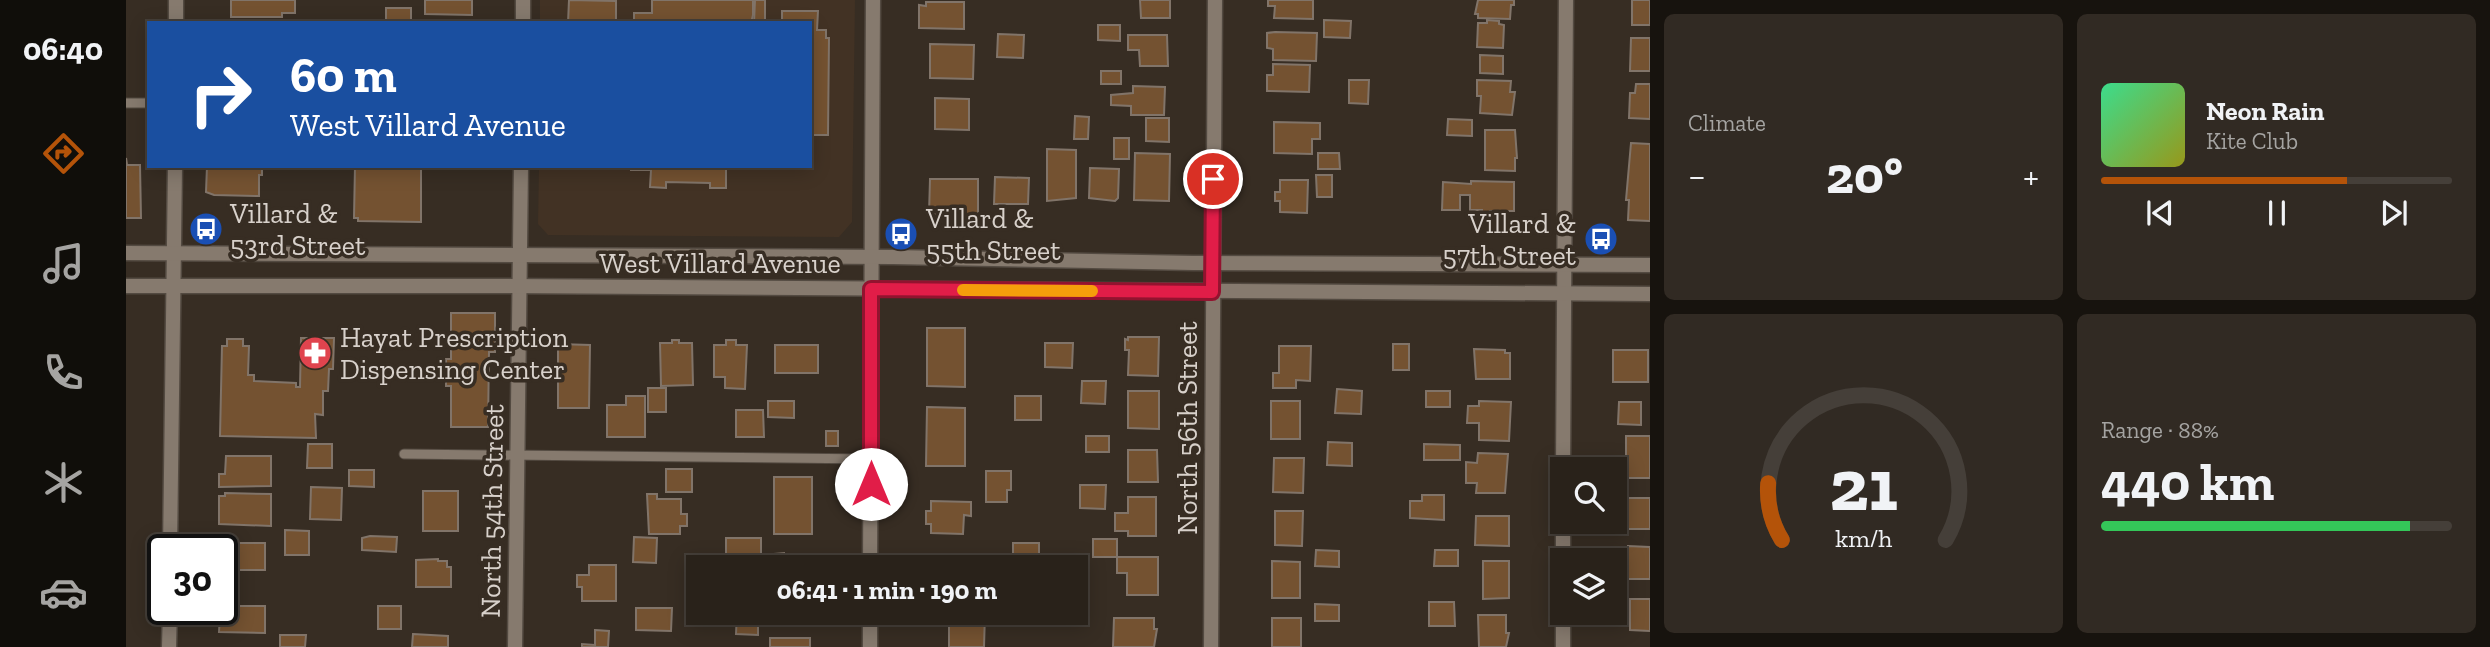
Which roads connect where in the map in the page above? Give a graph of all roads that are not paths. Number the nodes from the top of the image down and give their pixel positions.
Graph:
1 (176, 0) edge
2 (523, 0) edge
3 (873, 0) edge
4 (1215, 0) edge
5 (1566, 0) edge
6 (176, 21) edge
7 (523, 21) edge
8 (126, 103) edge
9 (147, 103) edge
10 (175, 168) edge
11 (521, 168) edge
12 (126, 253) edge
13 (174, 253) junction
14 (519, 256) junction
15 (872, 258) junction
16 (1212, 263) junction
17 (1563, 265) junction
18 (1650, 265) edge
19 (173, 285) junction
20 (126, 286) edge
21 (519, 287) junction
22 (871, 289) junction
23 (1212, 292) junction
24 (1563, 293) junction
25 (1650, 294) edge
26 (404, 454) dead end
27 (517, 455) junction
28 (1563, 457) edge
29 (871, 459) junction
30 (170, 534) edge
31 (870, 555) edge
32 (170, 625) edge
33 (870, 625) edge
34 (1563, 625) edge
35 (169, 647) edge
36 (515, 647) edge
37 (870, 647) edge
38 (1211, 647) edge
39 (1563, 647) edge

1 - 6 street
2 - 7 street
3 - 15 street
4 - 16 street, North 56th Street
5 - 17 street
8 - 9 lane
10 - 13 street
11 - 14 street, North 54th Street
12 - 13 street, West Villard Avenue
13 - 14 street, West Villard Avenue
13 - 19 street
14 - 15 street, West Villard Avenue
14 - 21 street, North 54th Street
15 - 16 street, West Villard Avenue
15 - 22 street
16 - 17 street, West Villard Avenue
16 - 23 street, North 56th Street
17 - 18 street, West Villard Avenue
17 - 24 street
19 - 20 street, West Villard Avenue
19 - 21 street, West Villard Avenue
19 - 30 street
21 - 22 street, West Villard Avenue
21 - 27 street, North 54th Street
22 - 23 street, West Villard Avenue
22 - 29 street
23 - 24 street, West Villard Avenue
23 - 38 street, North 56th Street
24 - 25 street, West Villard Avenue
24 - 28 street
26 - 27 lane
27 - 29 lane
27 - 36 street, North 54th Street
29 - 31 street
32 - 35 street
33 - 37 street
34 - 39 street

